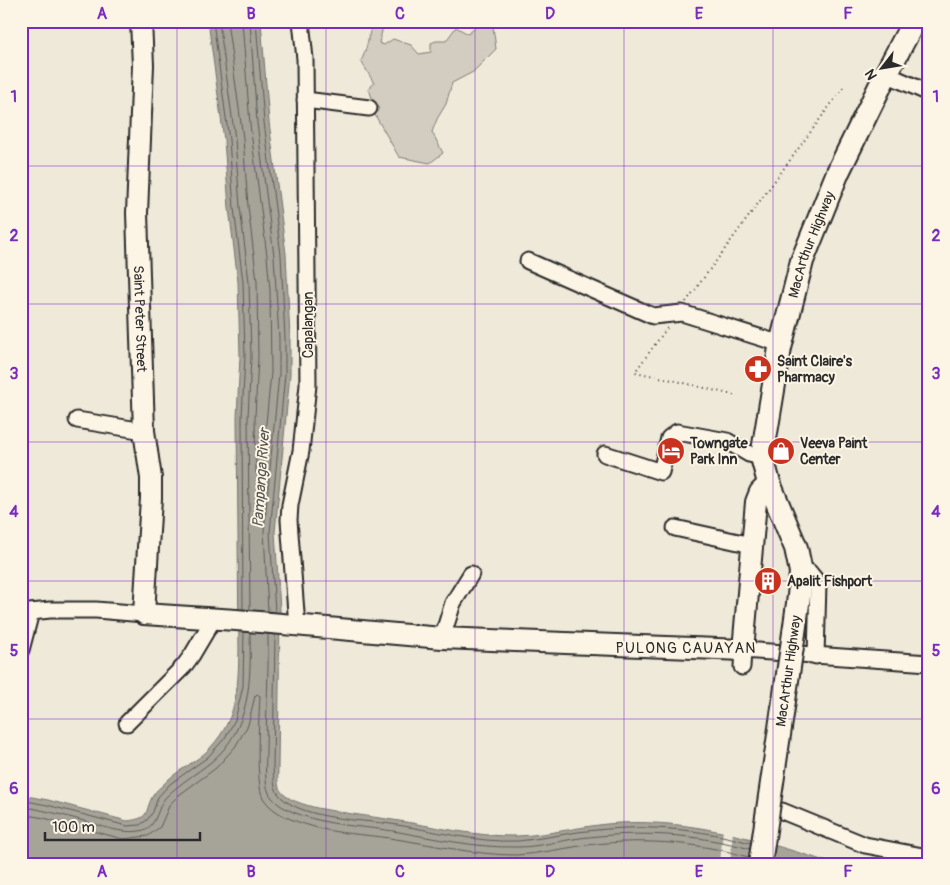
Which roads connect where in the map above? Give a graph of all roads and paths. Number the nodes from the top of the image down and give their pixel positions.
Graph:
1 (141, 21) edge
2 (301, 21) edge
3 (914, 21) edge
4 (886, 74) junction
5 (845, 85) dead end
6 (929, 94) edge
7 (305, 100) junction
8 (369, 108) dead end
9 (528, 262) dead end
10 (682, 308) dead end
11 (671, 323) dead end
12 (781, 344) junction
13 (737, 396) dead end
14 (77, 420) dead end
15 (144, 431) junction
16 (605, 454) dead end
17 (762, 457) junction
18 (769, 483) junction
19 (675, 528) dead end
20 (752, 545) junction
21 (801, 572) junction
22 (471, 574) dead end
23 (144, 614) junction
24 (26, 615) edge
25 (214, 618) junction
26 (292, 626) junction
27 (442, 638) junction
28 (21, 650) edge
29 (816, 656) junction
30 (743, 658) junction
31 (929, 663) edge
32 (127, 722) dead end
33 (782, 811) dead end
34 (929, 856) edge
35 (760, 864) edge

1 - 15 main road, Saint Peter Street
2 - 7 street, Capalangan
3 - 4 highway, MacArthur Highway
4 - 6 street
4 - 12 highway, MacArthur Highway
5 - 10 path
7 - 8 street
7 - 26 street, Capalangan
9 - 12 street
11 - 13 path
12 - 17 highway, MacArthur Highway
14 - 15 street
15 - 23 main road, Saint Peter Street
16 - 17 street
17 - 18 highway, MacArthur Highway
18 - 20 main road
18 - 21 highway, MacArthur Highway
19 - 20 street
20 - 30 main road
21 - 29 street
21 - 35 highway, MacArthur Highway, bridge
22 - 27 street
23 - 24 street
23 - 25 main road
24 - 28 street
25 - 26 main road
25 - 32 street
26 - 27 main road
27 - 30 main road
29 - 30 street
29 - 31 street
33 - 34 street

